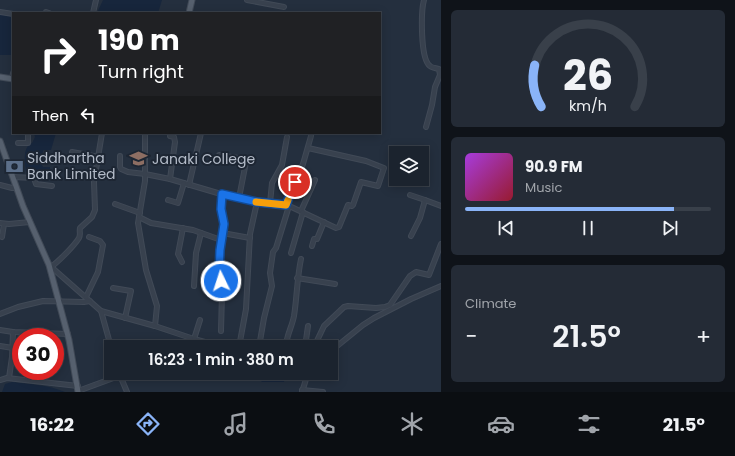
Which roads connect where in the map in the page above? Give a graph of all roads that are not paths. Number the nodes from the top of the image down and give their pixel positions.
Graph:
1 (96, 0) edge
2 (192, 0) edge
3 (247, 0) edge
4 (424, 0) edge
5 (284, 7) dead end
6 (0, 12) edge
7 (93, 12) edge
8 (189, 12) edge
9 (12, 14) edge
10 (12, 76) edge
11 (0, 77) edge
12 (426, 127) dead end
13 (28, 134) edge
14 (102, 134) edge
15 (145, 134) edge
16 (201, 134) edge
17 (170, 136) dead end
18 (311, 136) dead end
19 (287, 137) dead end
20 (0, 142) edge
21 (18, 143) dead end
22 (308, 148) junction
23 (72, 152) dead end
24 (120, 156) dead end
25 (219, 156) dead end
26 (99, 157) junction
27 (145, 174) junction
28 (13, 177) junction
29 (170, 179) junction
30 (315, 180) dead end
31 (184, 183) junction
32 (0, 185) edge
33 (189, 185) junction
34 (52, 186) dead end
35 (16, 188) junction
36 (222, 194) junction
37 (410, 195) dead end
38 (239, 198) junction
39 (168, 200) dead end
40 (425, 200) junction
41 (257, 202) junction
42 (270, 203) junction
43 (115, 204) dead end
44 (288, 206) junction
45 (441, 206) edge
46 (302, 212) junction
47 (139, 215) junction
48 (30, 222) junction
49 (324, 222) junction
50 (2, 223) edge
51 (183, 228) junction
52 (201, 233) junction
53 (228, 234) dead end
54 (0, 236) edge
55 (411, 236) dead end
56 (89, 237) dead end
57 (250, 238) junction
58 (221, 240) junction
59 (441, 244) edge
60 (312, 246) dead end
61 (291, 253) dead end
62 (301, 259) dead end
63 (182, 262) dead end
64 (50, 266) junction
65 (298, 278) junction
66 (236, 280) dead end
67 (335, 284) dead end
68 (194, 286) dead end
69 (441, 286) edge
70 (113, 288) dead end
71 (222, 293) junction
72 (88, 299) junction
73 (59, 302) junction
74 (391, 307) junction
75 (101, 310) junction
76 (0, 314) edge
77 (125, 318) junction
78 (200, 320) dead end
79 (155, 326) junction
80 (308, 326) dead end
81 (0, 330) edge
82 (221, 331) dead end
83 (12, 332) edge
84 (64, 334) edge
85 (68, 334) junction
86 (194, 339) junction
87 (109, 340) edge
88 (198, 340) edge
89 (240, 340) edge
90 (260, 340) edge
91 (287, 340) edge
92 (306, 340) edge
93 (317, 340) edge
94 (0, 346) edge
95 (338, 346) edge
96 (12, 348) edge
97 (12, 356) edge
98 (9, 378) junction
99 (0, 380) edge
100 (104, 380) edge
101 (122, 380) edge
102 (306, 380) edge
103 (78, 390) edge
104 (302, 391) edge
105 (127, 392) edge
106 (323, 392) edge

1 - 7 street
2 - 8 main road
3 - 5 street
4 - 12 street
6 - 9 street
10 - 11 main road
13 - 21 street
14 - 26 street
15 - 27 street
16 - 33 street
17 - 29 street
18 - 22 street
19 - 42 street
20 - 28 main road
22 - 44 street
22 - 49 street
23 - 26 street
24 - 27 street
25 - 38 street
26 - 64 street
27 - 29 street
27 - 47 street
28 - 34 street
28 - 35 main road
29 - 31 street
30 - 46 street
31 - 33 street
31 - 39 street
32 - 35 street
33 - 36 street
35 - 48 main road
36 - 38 street
36 - 58 street
37 - 40 street
38 - 41 street
40 - 45 street
40 - 55 street
41 - 42 street
41 - 57 street
42 - 44 street
43 - 47 street
44 - 46 street
44 - 90 street
46 - 49 street
46 - 61 street
47 - 51 street
47 - 79 street
48 - 50 street
48 - 64 main road
49 - 60 street
50 - 54 street
51 - 52 street
51 - 63 street
52 - 58 street
52 - 68 street
53 - 57 street
56 - 72 street
57 - 89 street
58 - 71 street
59 - 74 street
62 - 65 street
64 - 72 street
64 - 73 main road
65 - 67 street
65 - 91 street
66 - 71 street
69 - 74 street
70 - 77 street
71 - 82 street
72 - 73 street
72 - 75 street
73 - 76 street
73 - 85 main road
74 - 93 street
74 - 95 street
75 - 77 street
75 - 87 street
77 - 79 street
78 - 86 street
79 - 86 street
80 - 92 street
81 - 83 street
84 - 85 street
85 - 103 main road
86 - 88 street
94 - 96 street
97 - 98 street
98 - 99 street
98 - 103 street
100 - 103 street
101 - 105 street
102 - 104 street
104 - 106 street

